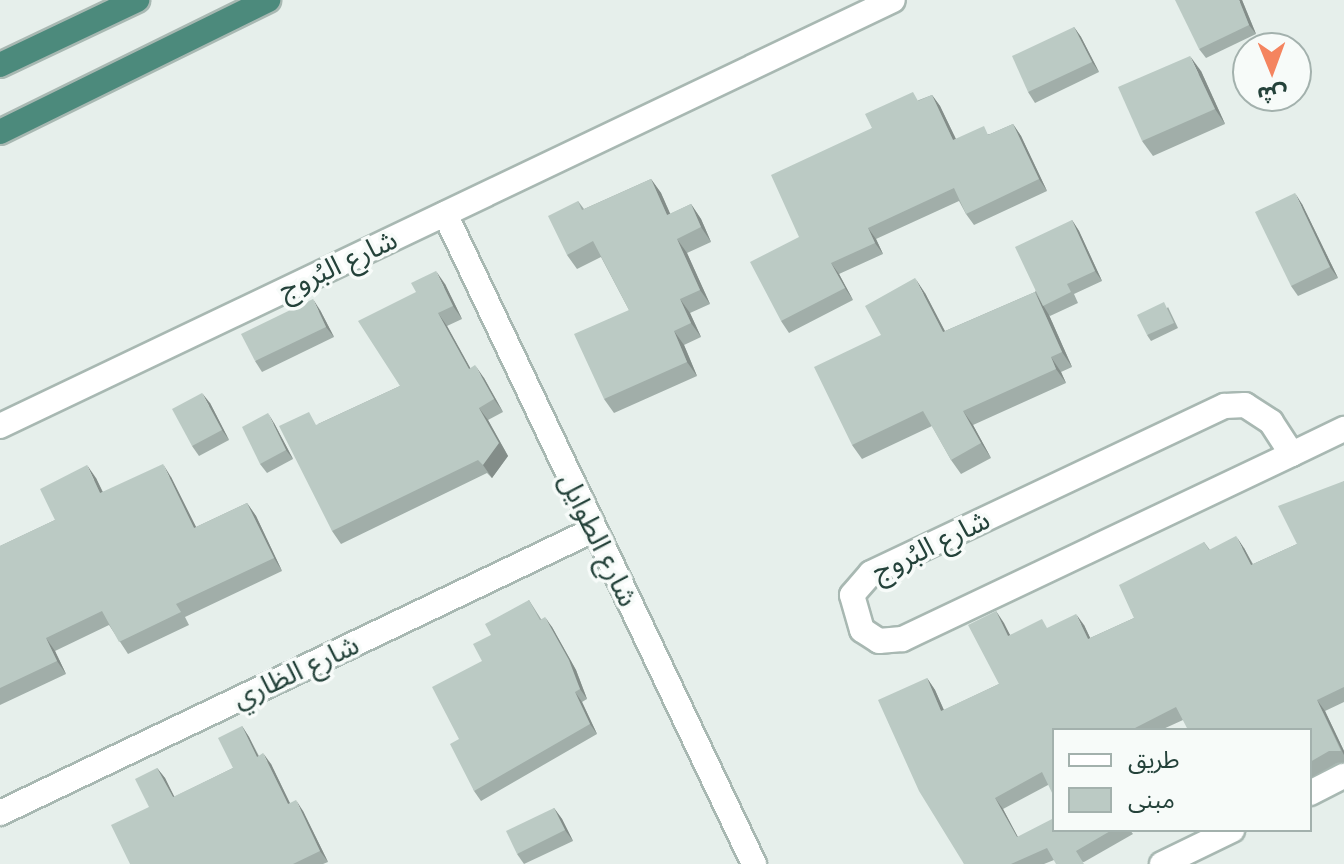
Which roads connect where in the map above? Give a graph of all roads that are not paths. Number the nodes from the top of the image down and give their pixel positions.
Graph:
1 (137, 0) edge
2 (268, 0) edge
3 (893, 0) edge
4 (0, 65) edge
5 (0, 132) edge
6 (445, 214) junction
7 (0, 426) edge
8 (1344, 429) edge
9 (1292, 454) junction
10 (593, 530) junction
11 (1342, 783) edge
12 (1312, 792) edge
13 (0, 813) edge
14 (1228, 832) edge
15 (754, 864) edge
16 (1162, 864) edge

1 - 4 highway
2 - 5 highway
3 - 6 street, شارع البُروج
6 - 7 street, شارع البُروج
6 - 10 street, شارع الطوايل
8 - 9 street, شارع البُروج
9 - 9 street, شارع البُروج
10 - 13 street, شارع الظاري
10 - 15 street, شارع الطوايل
11 - 12 street
14 - 16 street

